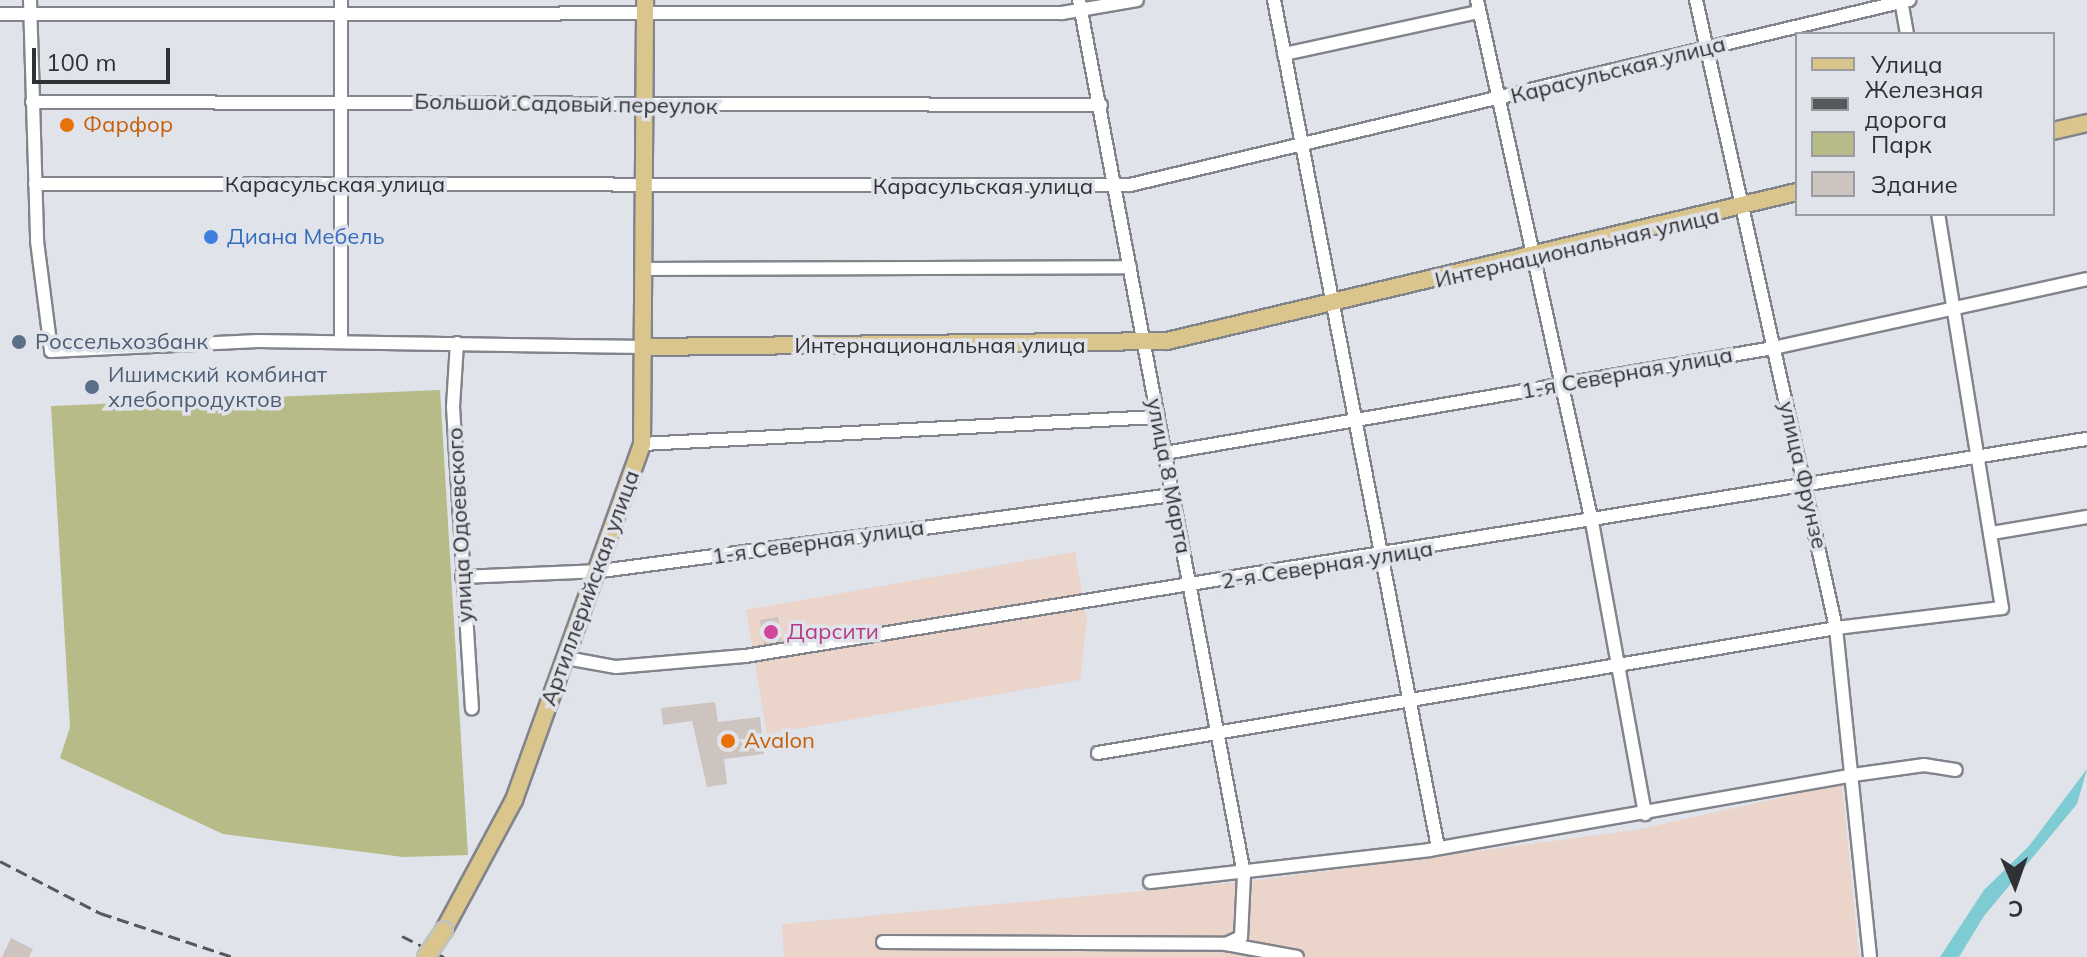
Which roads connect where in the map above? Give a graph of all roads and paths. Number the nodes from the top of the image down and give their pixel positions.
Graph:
1 (30, 0) edge
2 (341, 0) edge
3 (1137, 0) edge
4 (1274, 0) edge
5 (1696, 0) edge
6 (1904, 1) edge
7 (1081, 6) edge
8 (1478, 6) edge
9 (645, 7) edge
10 (0, 14) edge
11 (29, 14) junction
12 (341, 15) junction
13 (1907, 32) edge
14 (1707, 48) junction
15 (1284, 54) junction
16 (1499, 98) junction
17 (340, 101) junction
18 (32, 102) junction
19 (1101, 105) junction
20 (645, 106) junction
21 (2087, 123) edge
22 (2055, 131) edge
23 (1303, 147) junction
24 (35, 184) junction
25 (339, 184) junction
26 (1117, 186) junction
27 (645, 189) junction
28 (1795, 193) edge
29 (1744, 209) junction
30 (1938, 216) edge
31 (1534, 259) junction
32 (1130, 267) junction
33 (645, 269) junction
34 (2087, 279) edge
35 (1332, 305) junction
36 (1956, 305) junction
37 (341, 340) junction
38 (457, 343) junction
39 (1144, 343) junction
40 (646, 347) junction
41 (1773, 348) junction
42 (1558, 384) junction
43 (1158, 417) junction
44 (1354, 420) junction
45 (2087, 439) edge
46 (642, 444) junction
47 (1165, 453) junction
48 (1981, 457) junction
49 (1807, 485) junction
50 (1172, 495) junction
51 (2087, 517) edge
52 (1592, 522) junction
53 (1992, 533) junction
54 (1380, 556) junction
55 (601, 571) junction
56 (462, 577) junction
57 (1190, 587) junction
58 (1836, 628) junction
59 (566, 658) junction
60 (1619, 666) junction
61 (1413, 703) junction
62 (472, 708) dead end
63 (1221, 733) junction
64 (1098, 753) dead end
65 (1956, 770) dead end
66 (1853, 775) junction
67 (1645, 814) junction
68 (1438, 848) junction
69 (1244, 874) junction
70 (1150, 882) dead end
71 (1241, 937) junction
72 (883, 942) dead end
73 (1226, 944) junction
74 (1249, 949) junction
75 (426, 957) edge
76 (1297, 957) edge
77 (1870, 957) edge

1 - 11 street
2 - 12 street
3 - 7 street
4 - 15 street
5 - 14 street, улица Фрунзе
6 - 13 street
6 - 14 street, Карасульская улица
7 - 9 street
7 - 19 street, улица 8 Марта
8 - 15 street
8 - 16 street
9 - 12 street
9 - 20 main road, Артиллерийская улица
10 - 11 street
11 - 12 street
11 - 18 street
12 - 17 street
14 - 16 street, Карасульская улица
14 - 29 street, улица Фрунзе
15 - 23 street
16 - 23 street, Карасульская улица
16 - 31 street
17 - 18 street, Большой Садовый переулок
17 - 20 street, Большой Садовый переулок
17 - 25 street
18 - 24 street
19 - 20 street, Большой Садовый переулок
19 - 26 street, улица 8 Марта
20 - 27 main road, Артиллерийская улица
21 - 22 main road
23 - 26 street, Карасульская улица
23 - 35 street
24 - 25 street, Карасульская улица
24 - 37 street, Интернациональная улица
25 - 27 street, Карасульская улица
25 - 37 street
26 - 27 street, Карасульская улица
26 - 32 street, улица 8 Марта
27 - 33 main road, Артиллерийская улица
28 - 29 main road, Интернациональная улица
29 - 31 main road, Интернациональная улица
29 - 41 street, улица Фрунзе
30 - 36 street
31 - 35 main road, Интернациональная улица
31 - 42 street
32 - 33 street
32 - 39 street, улица 8 Марта
33 - 40 main road, Артиллерийская улица
34 - 36 street, 1-я Северная улица
35 - 39 main road, Интернациональная улица
35 - 44 street
36 - 41 street, 1-я Северная улица
36 - 48 street
37 - 38 street, Интернациональная улица
38 - 40 street, Интернациональная улица
38 - 56 street, улица Одоевского
39 - 40 main road, Интернациональная улица
39 - 43 street, улица 8 Марта
40 - 46 main road, Артиллерийская улица
41 - 42 street, 1-я Северная улица
41 - 49 street, улица Фрунзе
42 - 44 street, 1-я Северная улица
42 - 52 street
43 - 46 street
43 - 47 street, улица 8 Марта
44 - 47 street, 1-я Северная улица
44 - 54 street
45 - 48 street, 2-я Северная улица
46 - 55 main road, Артиллерийская улица
47 - 50 street, улица 8 Марта
48 - 49 street, 2-я Северная улица
48 - 53 street
49 - 52 street, 2-я Северная улица
49 - 58 street, улица Фрунзе
50 - 55 street, 1-я Северная улица
50 - 57 street, улица 8 Марта
51 - 53 street
52 - 54 street, 2-я Северная улица
52 - 60 street
53 - 58 street
54 - 57 street, 2-я Северная улица
54 - 61 street
55 - 56 street, 1-я Северная улица
55 - 59 main road, Артиллерийская улица
56 - 62 street, улица Одоевского
57 - 59 street, 2-я Северная улица
57 - 63 street, улица 8 Марта
58 - 60 street
58 - 66 street, улица Фрунзе
59 - 75 main road, Артиллерийская улица, bridge
60 - 61 street
60 - 67 street
61 - 63 street
61 - 68 street
63 - 64 street
63 - 69 street, улица 8 Марта
65 - 66 street
66 - 67 street
66 - 77 street, улица Фрунзе
67 - 68 street
68 - 69 street
69 - 70 street
69 - 71 street, улица 8 Марта
71 - 73 street
71 - 74 street
72 - 73 street
73 - 74 street
74 - 76 street

